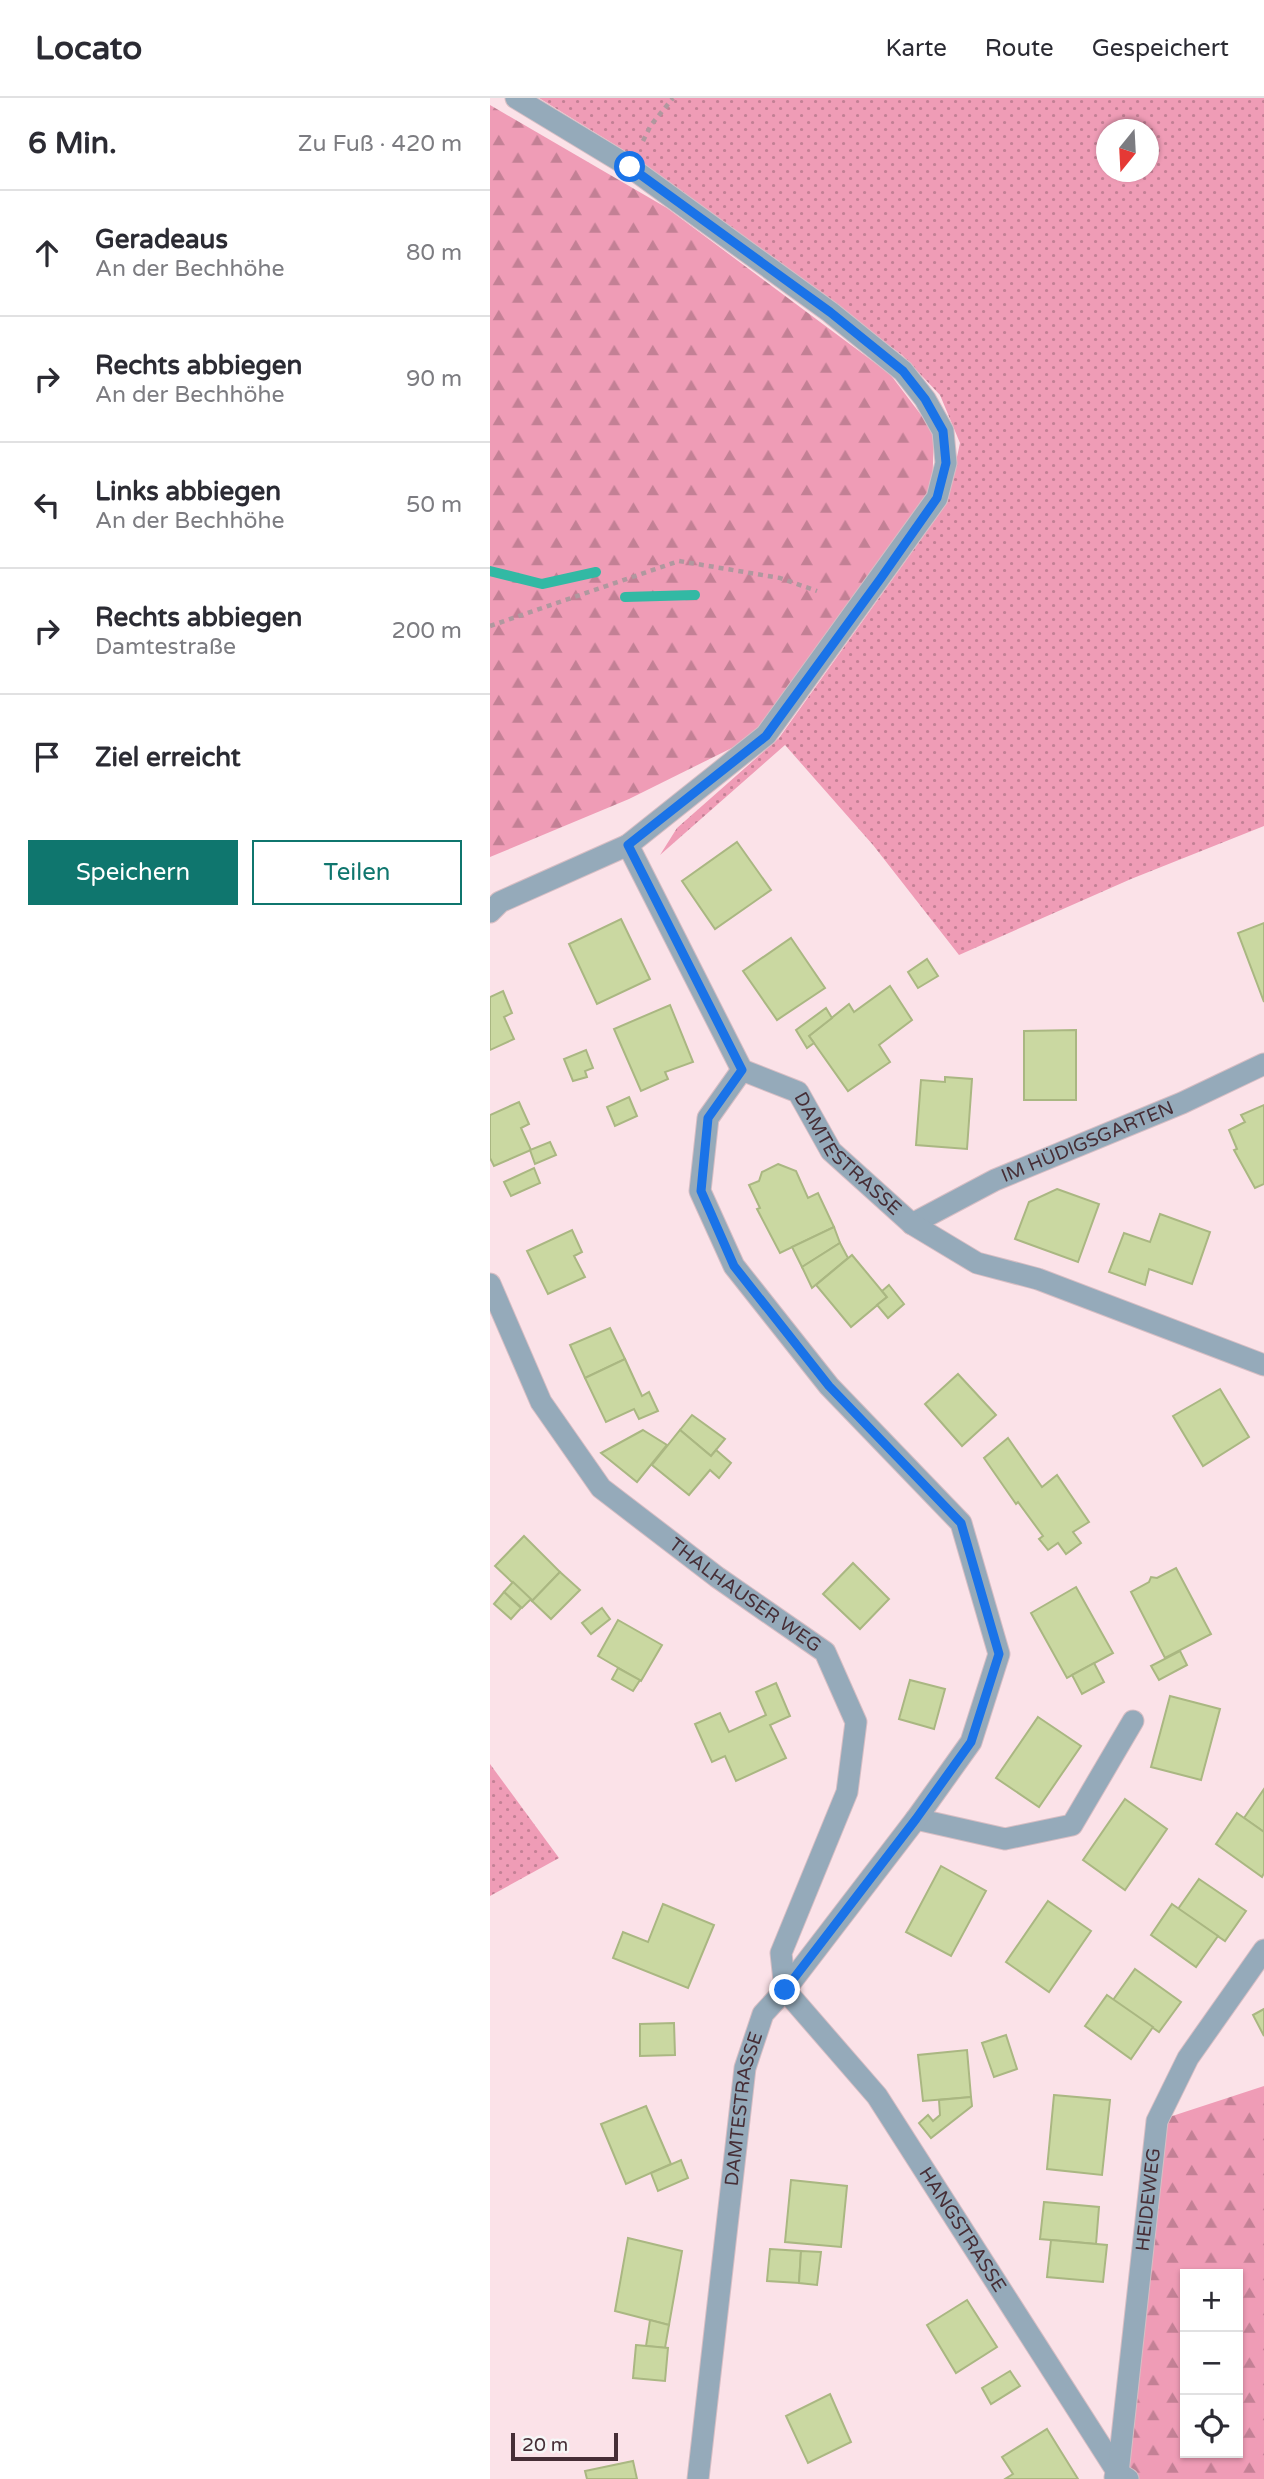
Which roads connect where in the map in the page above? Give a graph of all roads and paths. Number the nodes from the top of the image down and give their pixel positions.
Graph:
1 (516, 98) edge
2 (673, 98) edge
3 (630, 167) junction
4 (817, 591) dead end
5 (490, 626) edge
6 (628, 845) junction
7 (490, 912) edge
8 (1264, 1064) edge
9 (742, 1070) junction
10 (912, 1224) junction
11 (490, 1284) edge
12 (1264, 1365) edge
13 (1133, 1721) dead end
14 (916, 1819) junction
15 (1264, 1950) edge
16 (785, 1990) junction
17 (1120, 2477) edge
18 (698, 2479) edge

1 - 3 street
2 - 3 path
3 - 6 street
4 - 5 path
6 - 7 street
6 - 9 street
8 - 10 street, IM HÜDIGSGARTEN
9 - 10 street, DAMTESTRASSE
9 - 14 street, DAMTESTRASSE
10 - 12 street, DAMTESTRASSE
11 - 16 street, THALHAUSER WEG
13 - 14 street
14 - 16 street, DAMTESTRASSE
15 - 17 street, HEIDEWEG
16 - 17 street, HANGSTRASSE
16 - 18 street, DAMTESTRASSE

